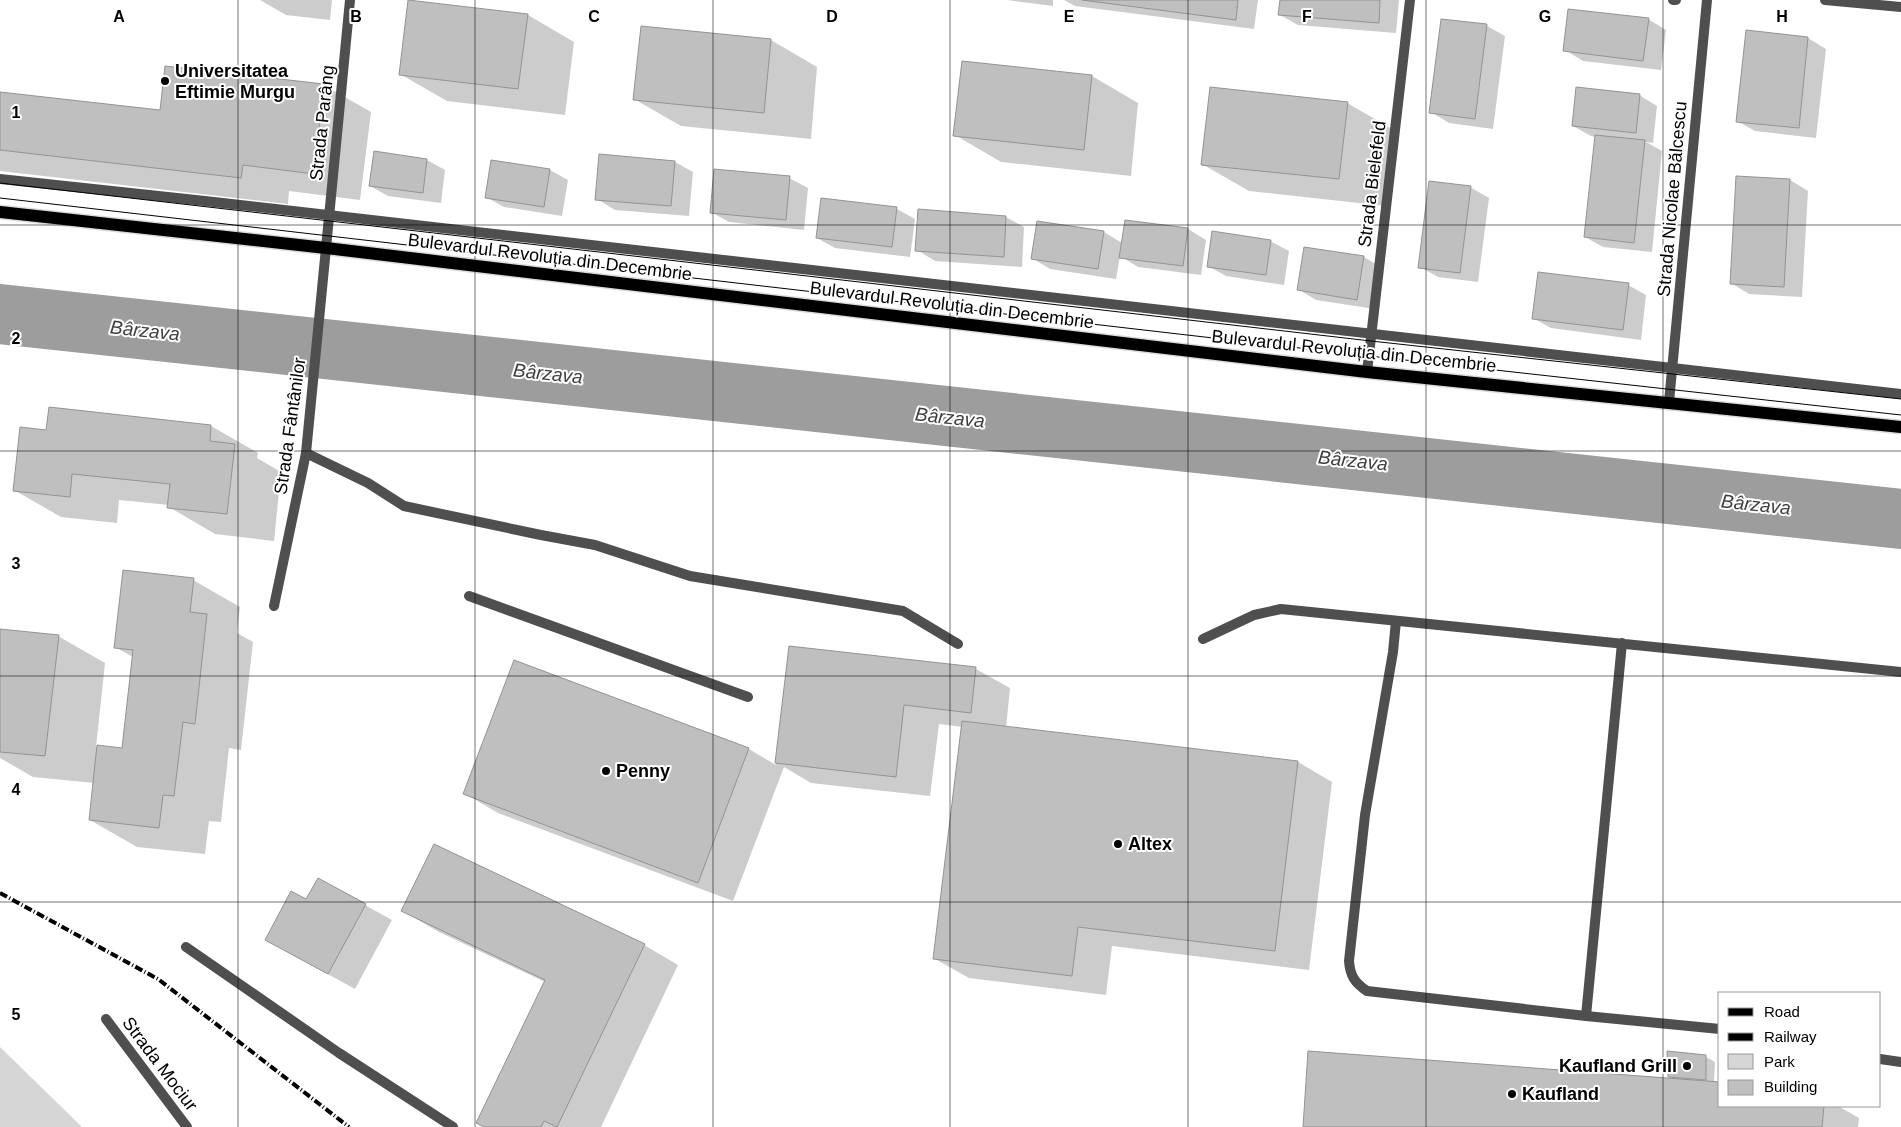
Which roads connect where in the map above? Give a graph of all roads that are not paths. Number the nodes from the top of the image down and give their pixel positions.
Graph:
1 (350, 0) edge
2 (1410, 0) edge
3 (1706, 0) edge
4 (1825, 0) edge
5 (1901, 8) edge
6 (0, 179) edge
7 (0, 212) edge
8 (329, 215) junction
9 (326, 248) junction
10 (1372, 335) junction
11 (1672, 368) junction
12 (1367, 372) junction
13 (1901, 394) edge
14 (1669, 402) junction
15 (1901, 427) edge
16 (306, 453) junction
17 (469, 596) dead end
18 (274, 606) dead end
19 (1396, 621) junction
20 (1203, 638) dead end
21 (958, 644) dead end
22 (1622, 644) junction
23 (1901, 672) edge
24 (748, 697) dead end
25 (186, 947) dead end
26 (1586, 1016) junction
27 (106, 1019) dead end
28 (1718, 1029) edge
29 (1881, 1059) edge
30 (1901, 1062) edge
31 (187, 1127) edge
32 (453, 1127) edge

1 - 8 street, Strada Parâng
2 - 10 street, Strada Bielefeld
3 - 11 street, Strada Nicolae Bălcescu
4 - 5 street
6 - 8 street
7 - 9 main road, Bulevardul Revoluția din Decembrie
8 - 9 street, Strada Parâng
8 - 10 street
9 - 12 main road, Bulevardul Revoluția din Decembrie
9 - 16 street, Strada Fântânilor
10 - 11 street
10 - 12 street, Strada Bielefeld
11 - 13 street
11 - 14 street, Strada Nicolae Bălcescu
12 - 14 main road, Bulevardul Revoluția din Decembrie
14 - 15 main road, Bulevardul Revoluția din Decembrie
16 - 18 street, Strada Fântânilor
16 - 21 street
17 - 24 street
19 - 20 street
19 - 22 street
19 - 26 street
22 - 23 street
22 - 26 street
25 - 32 street
26 - 28 street
27 - 31 street, Strada Mociur
29 - 30 street

